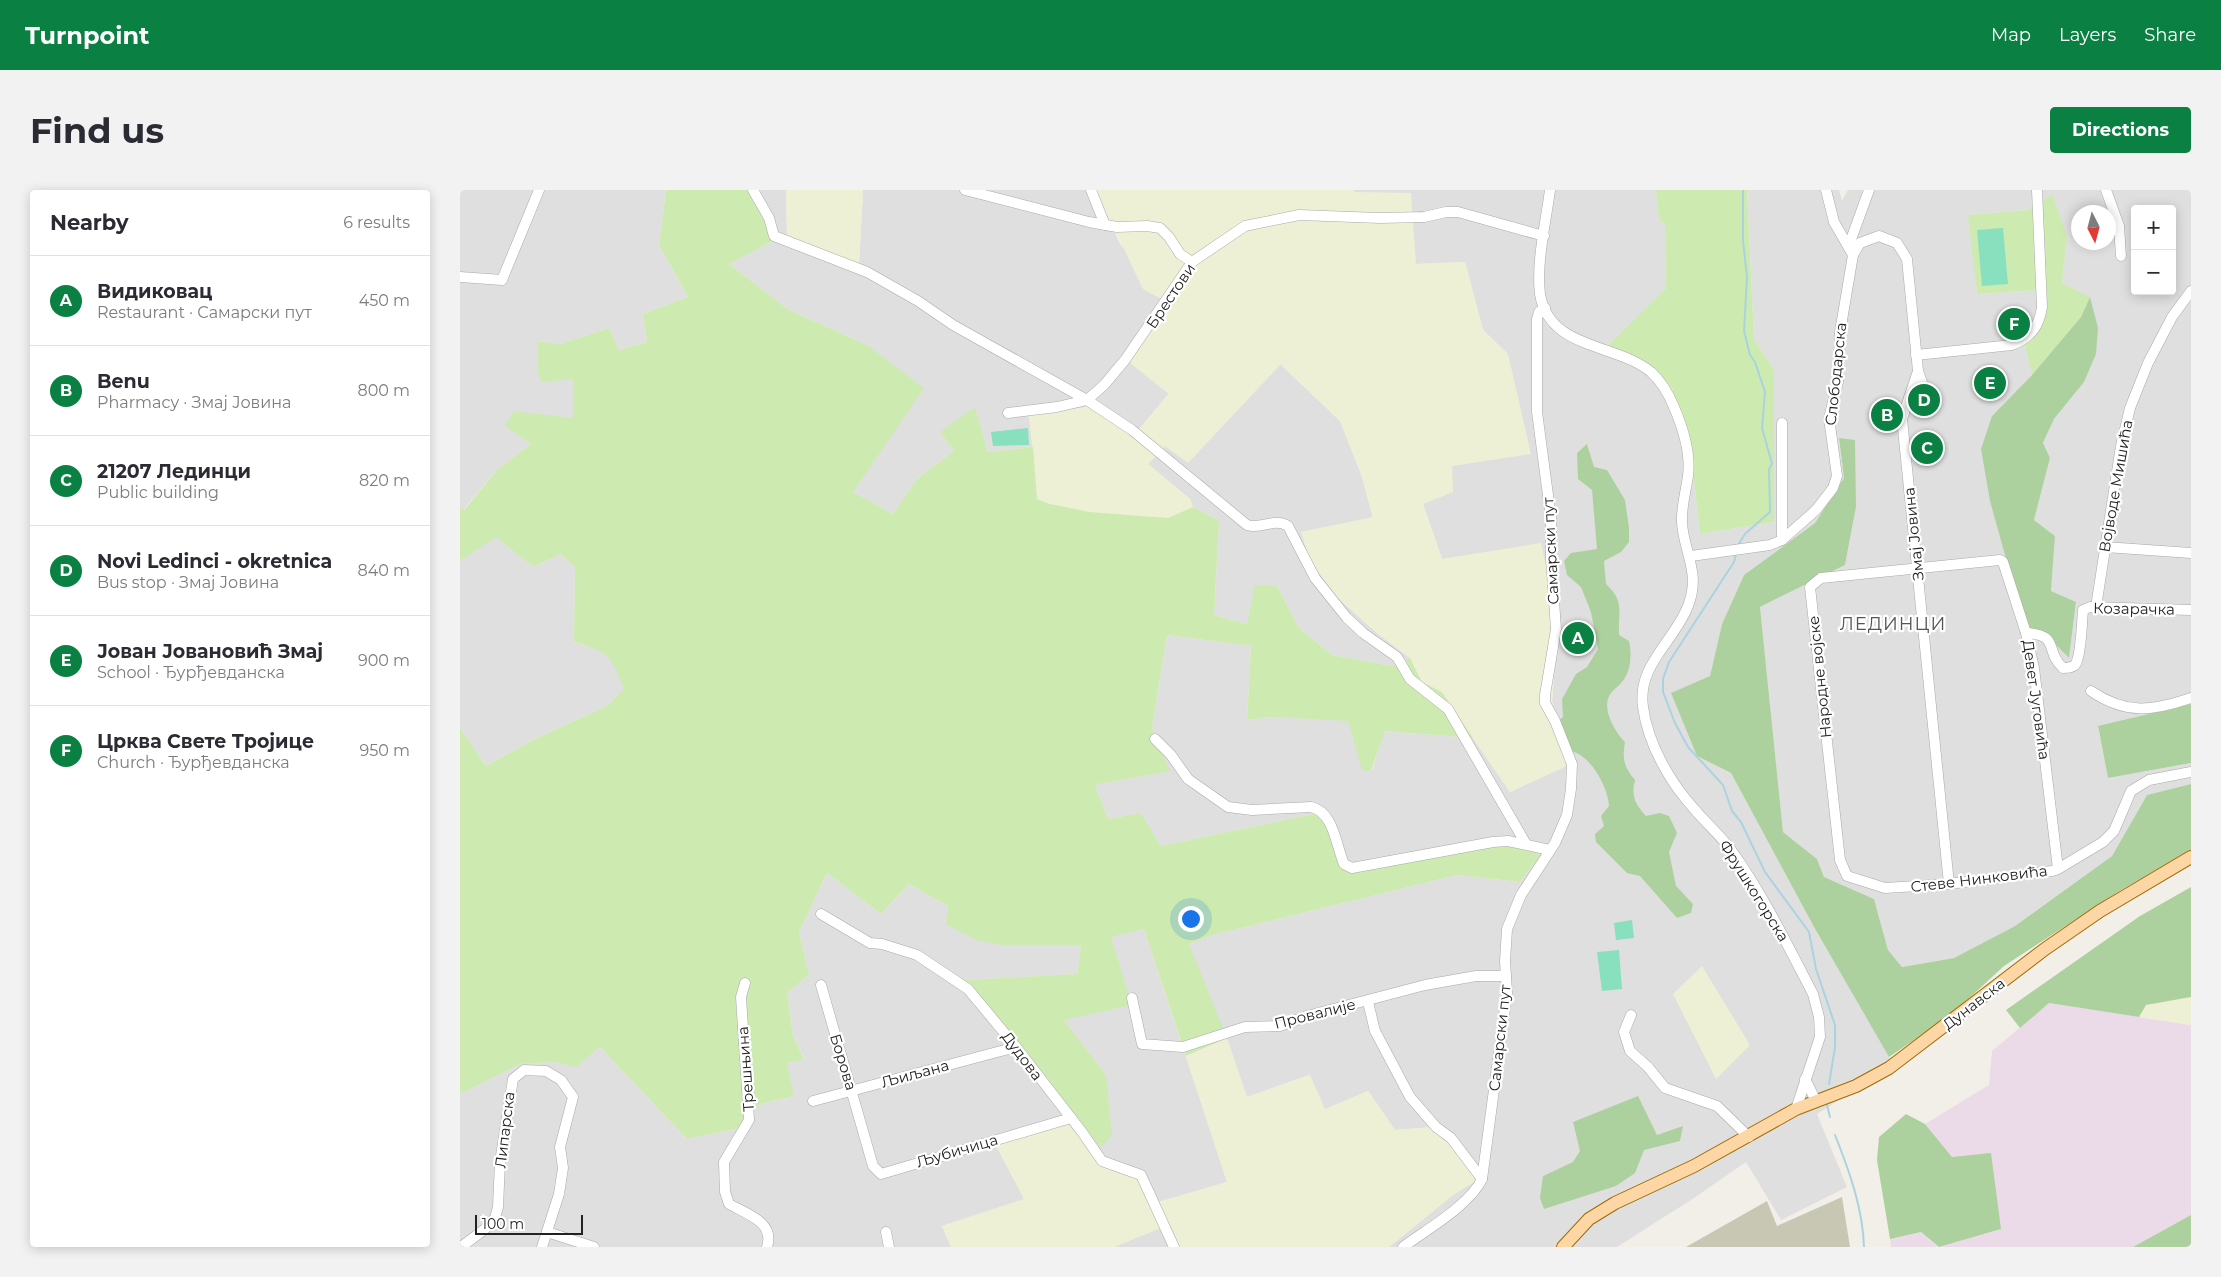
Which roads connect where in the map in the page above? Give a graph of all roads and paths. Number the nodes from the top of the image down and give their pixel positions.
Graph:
1 (539, 190) edge
2 (753, 190) edge
3 (965, 190) edge
4 (1091, 190) edge
5 (1550, 190) edge
6 (1826, 190) edge
7 (1869, 190) edge
8 (2037, 190) edge
9 (2106, 190) edge
10 (1105, 225) junction
11 (1544, 236) junction
12 (1851, 250) junction
13 (2121, 256) dead end
14 (1192, 262) junction
15 (460, 277) edge
16 (2191, 291) edge
17 (1545, 308) junction
18 (1916, 355) junction
19 (1918, 371) junction
20 (1909, 398) junction
21 (1087, 400) junction
22 (1008, 413) dead end
23 (1782, 423) dead end
24 (1782, 540) junction
25 (2105, 547) junction
26 (2191, 553) edge
27 (1690, 556) junction
28 (1917, 568) junction
29 (2096, 607) junction
30 (2191, 610) edge
31 (2026, 633) junction
32 (2091, 691) dead end
33 (2191, 698) edge
34 (1154, 739) dead end
35 (2191, 772) edge
36 (1526, 844) junction
37 (1550, 850) junction
38 (2191, 857) edge
39 (2058, 869) junction
40 (1847, 876) joint
41 (1949, 884) junction
42 (821, 914) dead end
43 (1506, 976) junction
44 (745, 983) dead end
45 (821, 984) dead end
46 (1132, 998) dead end
47 (1368, 1002) junction
48 (1631, 1015) dead end
49 (1016, 1047) junction
50 (1805, 1079) junction
51 (852, 1091) junction
52 (813, 1101) dead end
53 (1816, 1101) junction
54 (1796, 1109) junction
55 (1071, 1118) junction
56 (1749, 1137) junction
57 (865, 1139) joint
58 (1482, 1179) junction
59 (547, 1232) junction
60 (886, 1232) dead end
61 (461, 1247) edge
62 (542, 1247) edge
63 (594, 1247) edge
64 (767, 1247) edge
65 (889, 1247) edge
66 (1174, 1247) edge
67 (1403, 1247) edge
68 (1564, 1247) edge

1 - 15 street
2 - 21 street
3 - 10 street
4 - 10 street
5 - 11 street, Фрушкогорска
6 - 12 street
7 - 12 street, Слободарска
8 - 18 street
9 - 13 street
10 - 14 street
11 - 14 street, Брестови
11 - 17 street, Фрушкогорска
12 - 18 street, Змај Јовина
12 - 24 street, Слободарска
14 - 21 street, Брестови
16 - 25 street, Војводе Мишића
17 - 27 street, Фрушкогорска
17 - 37 street, Самарски пут
18 - 19 street, Змај Јовина
19 - 20 street, Змај Јовина
19 - 20 street
20 - 28 street, Змај Јовина
21 - 22 street, Брестови
21 - 36 street
23 - 24 street
24 - 27 street, Слободарска
25 - 26 street
25 - 29 street, Војводе Мишића
27 - 50 street, Фрушкогорска
28 - 31 street, Девет Југовића
28 - 40 street, Народне војске
28 - 41 street, Змај Јовина
29 - 30 street, Козарачка
29 - 31 street, Козарачка
31 - 39 street, Девет Југовића
32 - 33 street
34 - 36 street
35 - 39 street, Стеве Нинковића
36 - 37 street
37 - 43 street, Самарски пут
38 - 53 main road, Дунавска
39 - 41 street, Стеве Нинковића
40 - 41 street, Стеве Нинковића
42 - 49 street, Дудова
43 - 47 street, Провалије
43 - 58 street, Самарски пут
44 - 64 street, Трешњина
45 - 51 street, Борова
46 - 47 street, Провалије
47 - 58 street
48 - 56 street
49 - 51 street, Љиљана
49 - 55 street, Дудова
50 - 53 street
50 - 54 street, Фрушкогорска
51 - 52 street, Љиљана
51 - 57 street, Борова
53 - 54 main road, Дунавска
54 - 56 main road, Дунавска
55 - 57 street, Љубичица
55 - 66 street, Дудова
56 - 68 main road, Дунавска
58 - 67 street, Самарски пут
59 - 61 street, Липарска
59 - 62 street, Липарска
59 - 63 street
60 - 65 street

